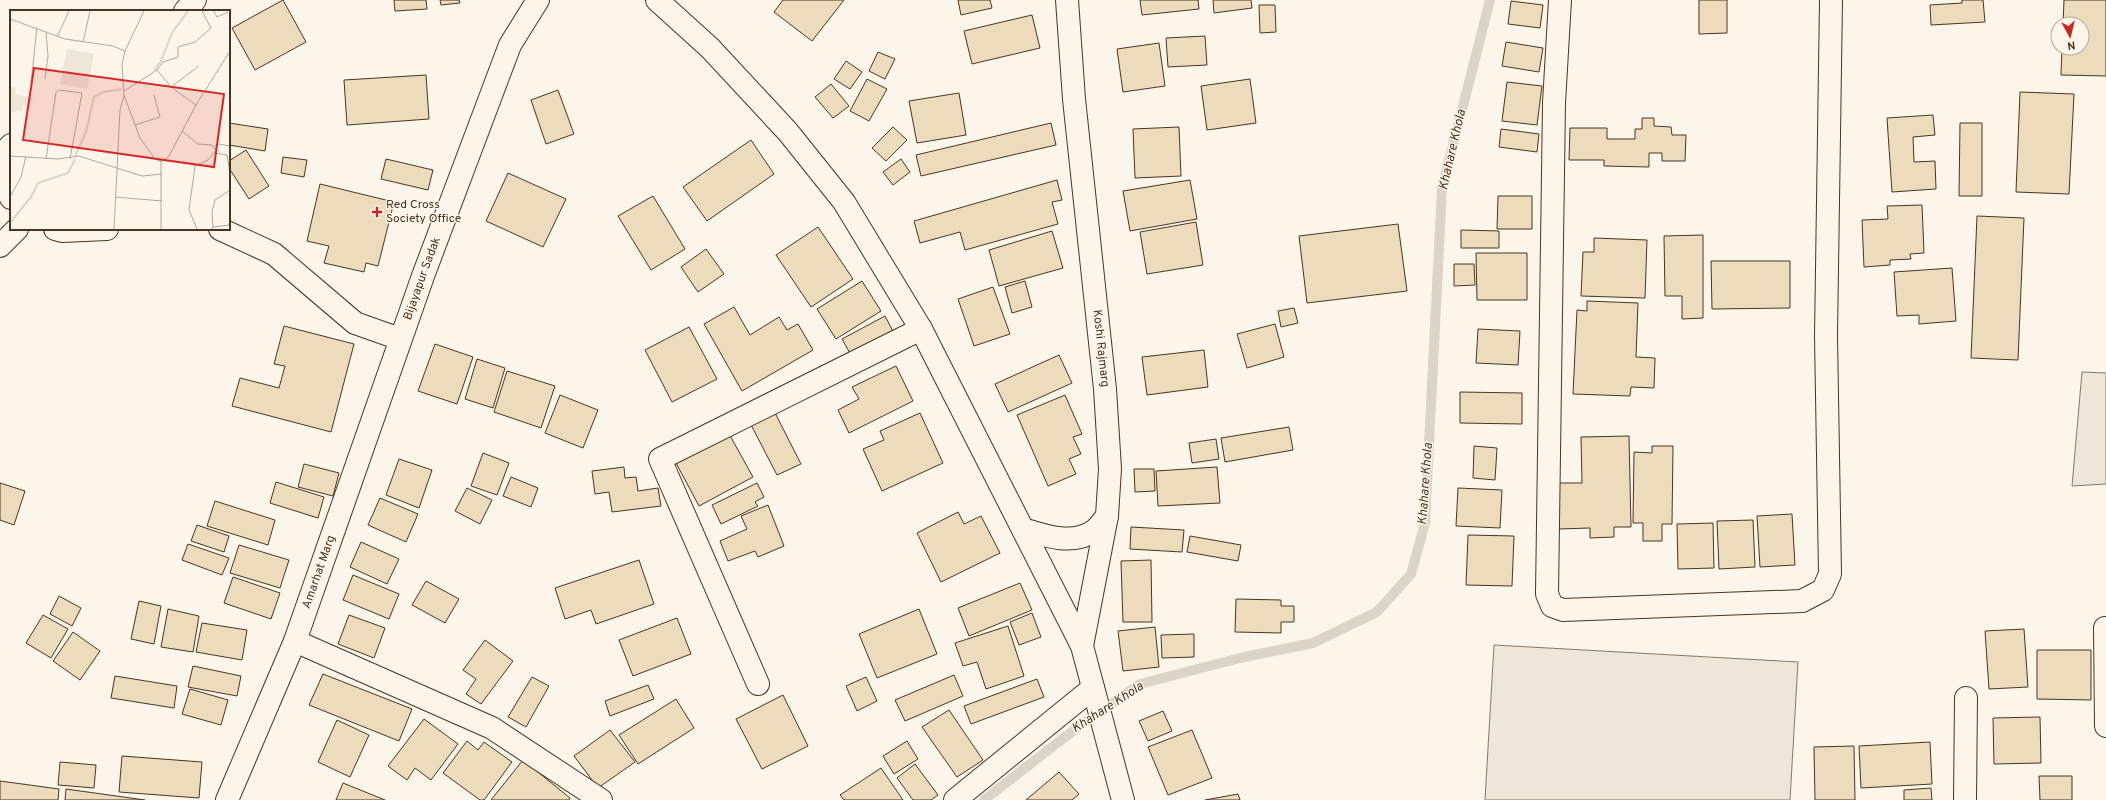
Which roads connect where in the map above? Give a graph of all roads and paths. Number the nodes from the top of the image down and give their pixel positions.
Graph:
1 (195, 0) edge
2 (538, 0) edge
3 (657, 0) edge
4 (1067, 0) edge
5 (1560, 0) edge
6 (1831, 0) edge
7 (186, 10) edge
8 (5, 150) edge
9 (10, 196) edge
10 (16, 230) edge
11 (222, 230) edge
12 (0, 246) edge
13 (922, 329) junction
14 (400, 339) junction
15 (1107, 516) junction
16 (1023, 529) junction
17 (2105, 628) dead end
18 (295, 641) junction
19 (1082, 646) junction
20 (758, 684) dead end
21 (1094, 691) junction
22 (1966, 698) dead end
23 (2106, 726) edge
24 (594, 798) edge
25 (227, 800) edge
26 (955, 800) edge
27 (1123, 800) edge
28 (1965, 800) edge

1 - 7 street
2 - 14 street, Bijayapur Sadak
3 - 13 street
4 - 15 street, Koshi Rajmarg
5 - 6 street
8 - 9 street
10 - 12 street
11 - 14 street
13 - 16 street
13 - 20 street
14 - 18 street, Amarhat Marg
15 - 16 street
15 - 19 street, Koshi Rajmarg
16 - 19 street
17 - 23 street
18 - 24 street
18 - 25 street, Amarhat Marg
19 - 21 street, Koshi Rajmarg
21 - 26 street
21 - 27 street, Koshi Rajmarg
22 - 28 street

